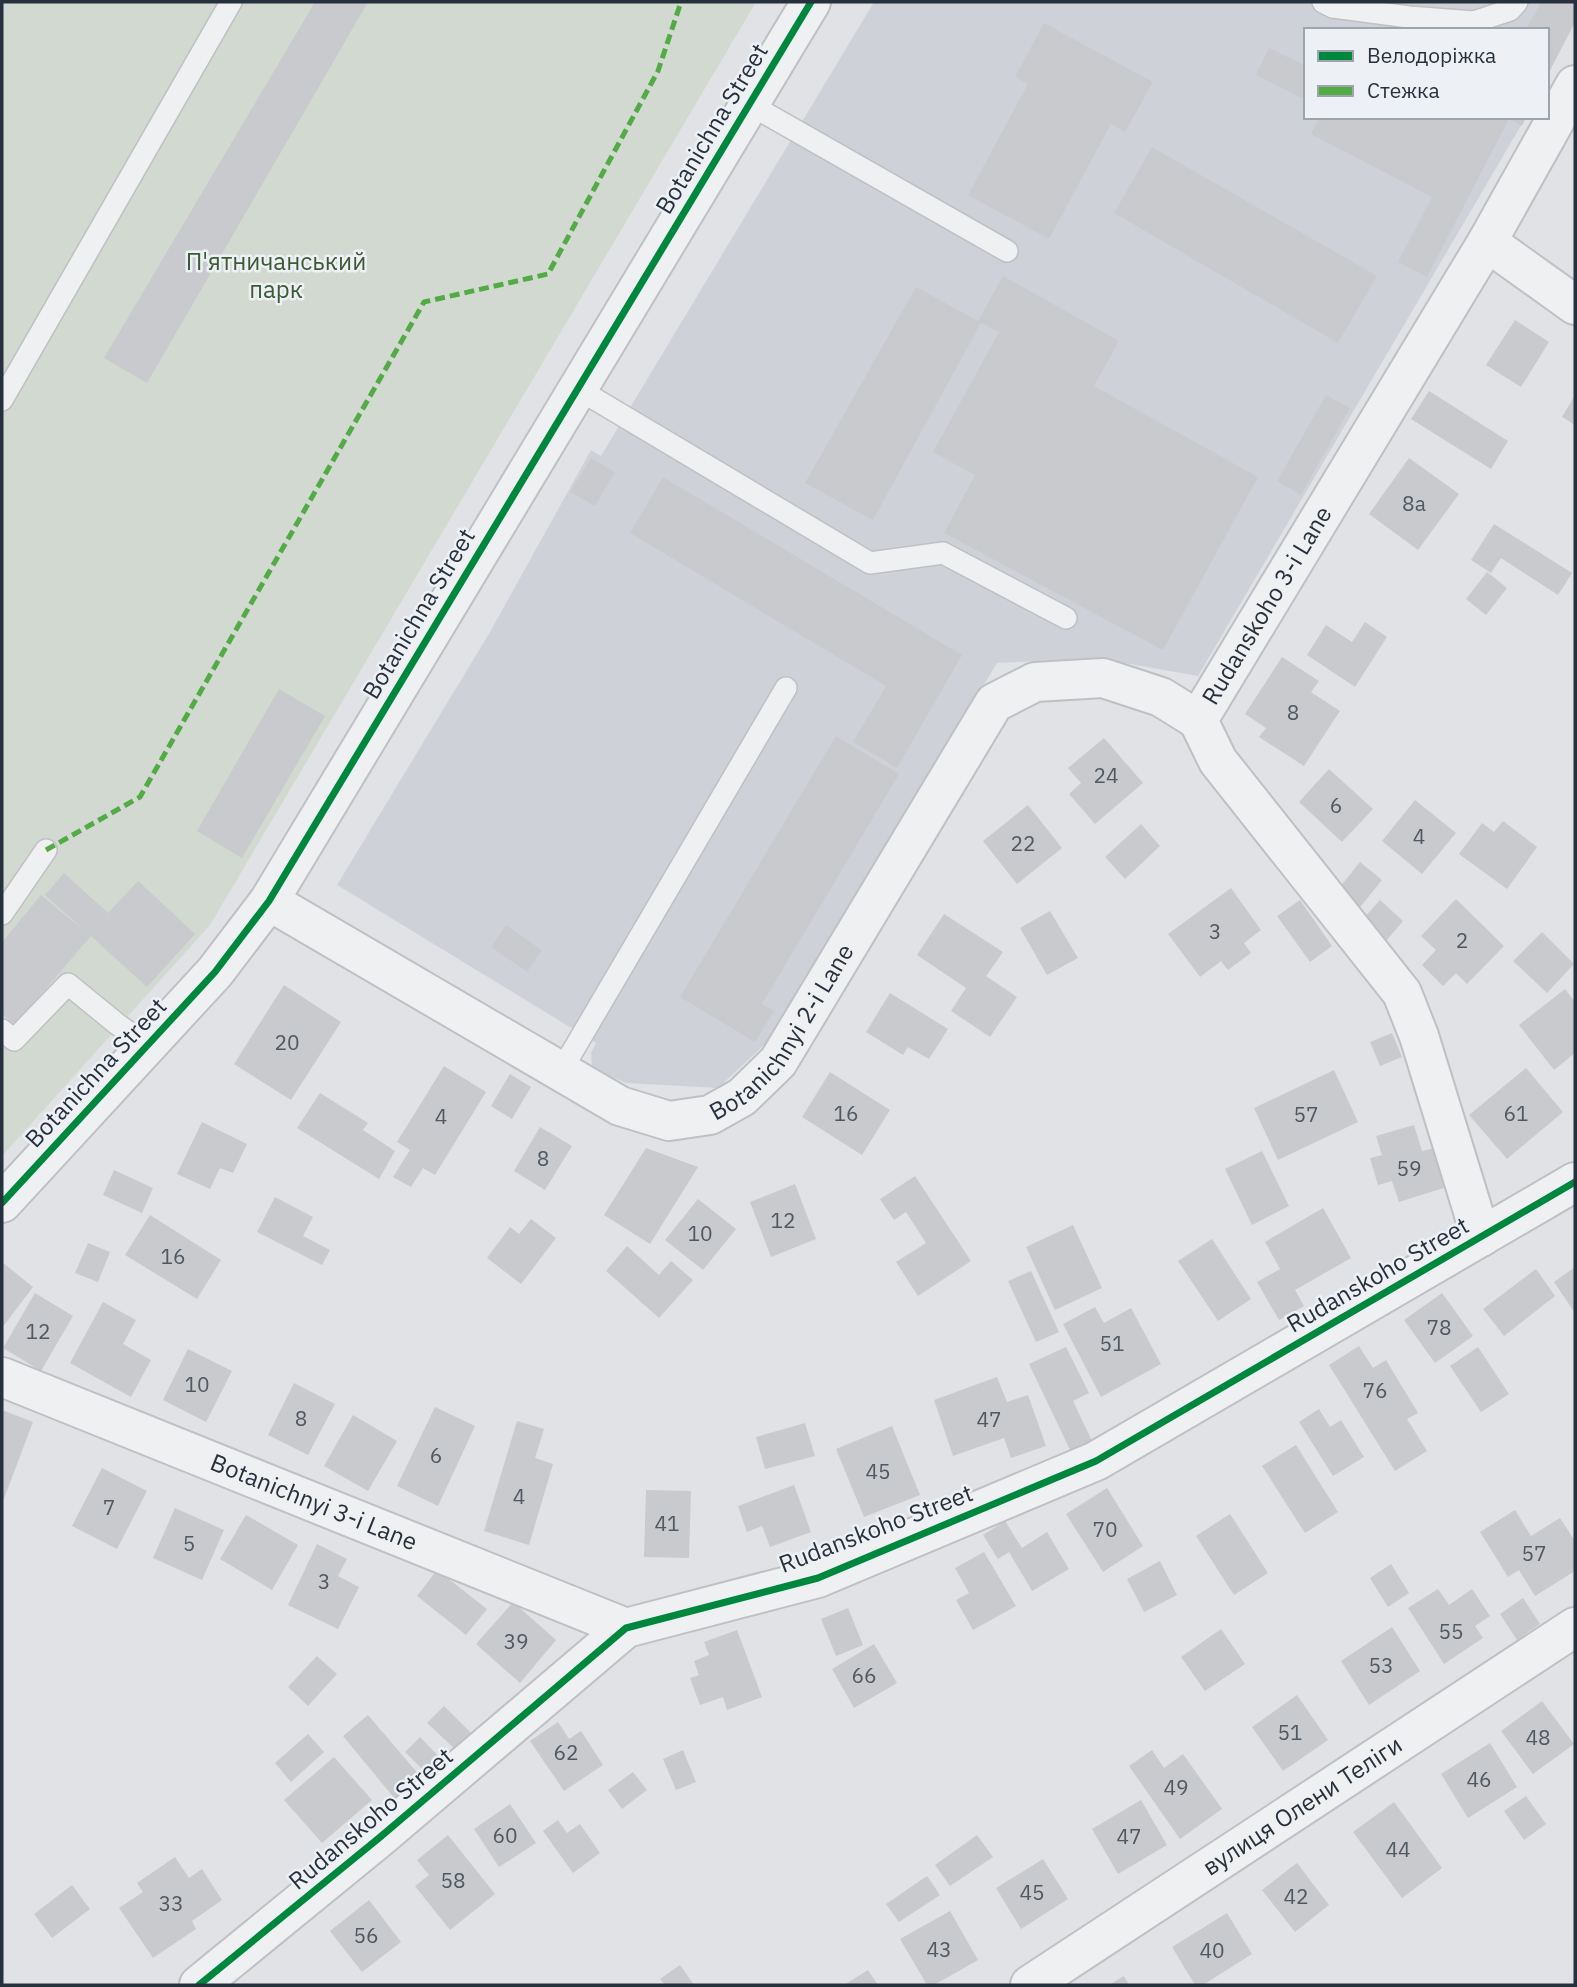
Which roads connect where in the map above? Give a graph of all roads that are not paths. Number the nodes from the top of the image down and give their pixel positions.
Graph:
1 (231, 2) edge
2 (811, 2) edge
3 (1323, 2) edge
4 (1517, 2) edge
5 (1575, 85) edge
6 (749, 104) junction
7 (1487, 242) junction
8 (1007, 251) dead end
9 (1575, 305) edge
10 (578, 389) junction
11 (2, 400) edge
12 (1066, 618) dead end
13 (786, 688) dead end
14 (1198, 720) junction
15 (46, 850) dead end
16 (269, 901) junction
17 (2, 914) edge
18 (2, 1030) edge
19 (148, 1046) junction
20 (561, 1071) junction
21 (1575, 1182) edge
22 (2, 1203) edge
23 (1481, 1237) junction
24 (2, 1377) edge
25 (1575, 1627) edge
26 (626, 1628) junction
27 (199, 1985) edge
28 (1030, 1985) edge

1 - 11 lane
2 - 6 street, Botanichna Street
3 - 4 lane
5 - 7 street, Rudanskoho 3-i Lane
6 - 8 lane
6 - 10 street, Botanichna Street
7 - 9 street
7 - 14 street, Rudanskoho 3-i Lane
10 - 12 lane
10 - 16 street, Botanichna Street
13 - 20 lane
14 - 20 street, Botanichnyi 2-i Lane
14 - 23 street, Rudanskoho 3-i Lane
15 - 17 lane
16 - 19 street, Botanichna Street
16 - 20 street, Botanichnyi 2-i Lane
18 - 19 lane
19 - 22 street, Botanichna Street
21 - 23 street, Rudanskoho Street
23 - 26 street, Rudanskoho Street
24 - 26 street, Botanichnyi 3-i Lane
25 - 28 street, вулиця Олени Теліги
26 - 27 street, Rudanskoho Street

